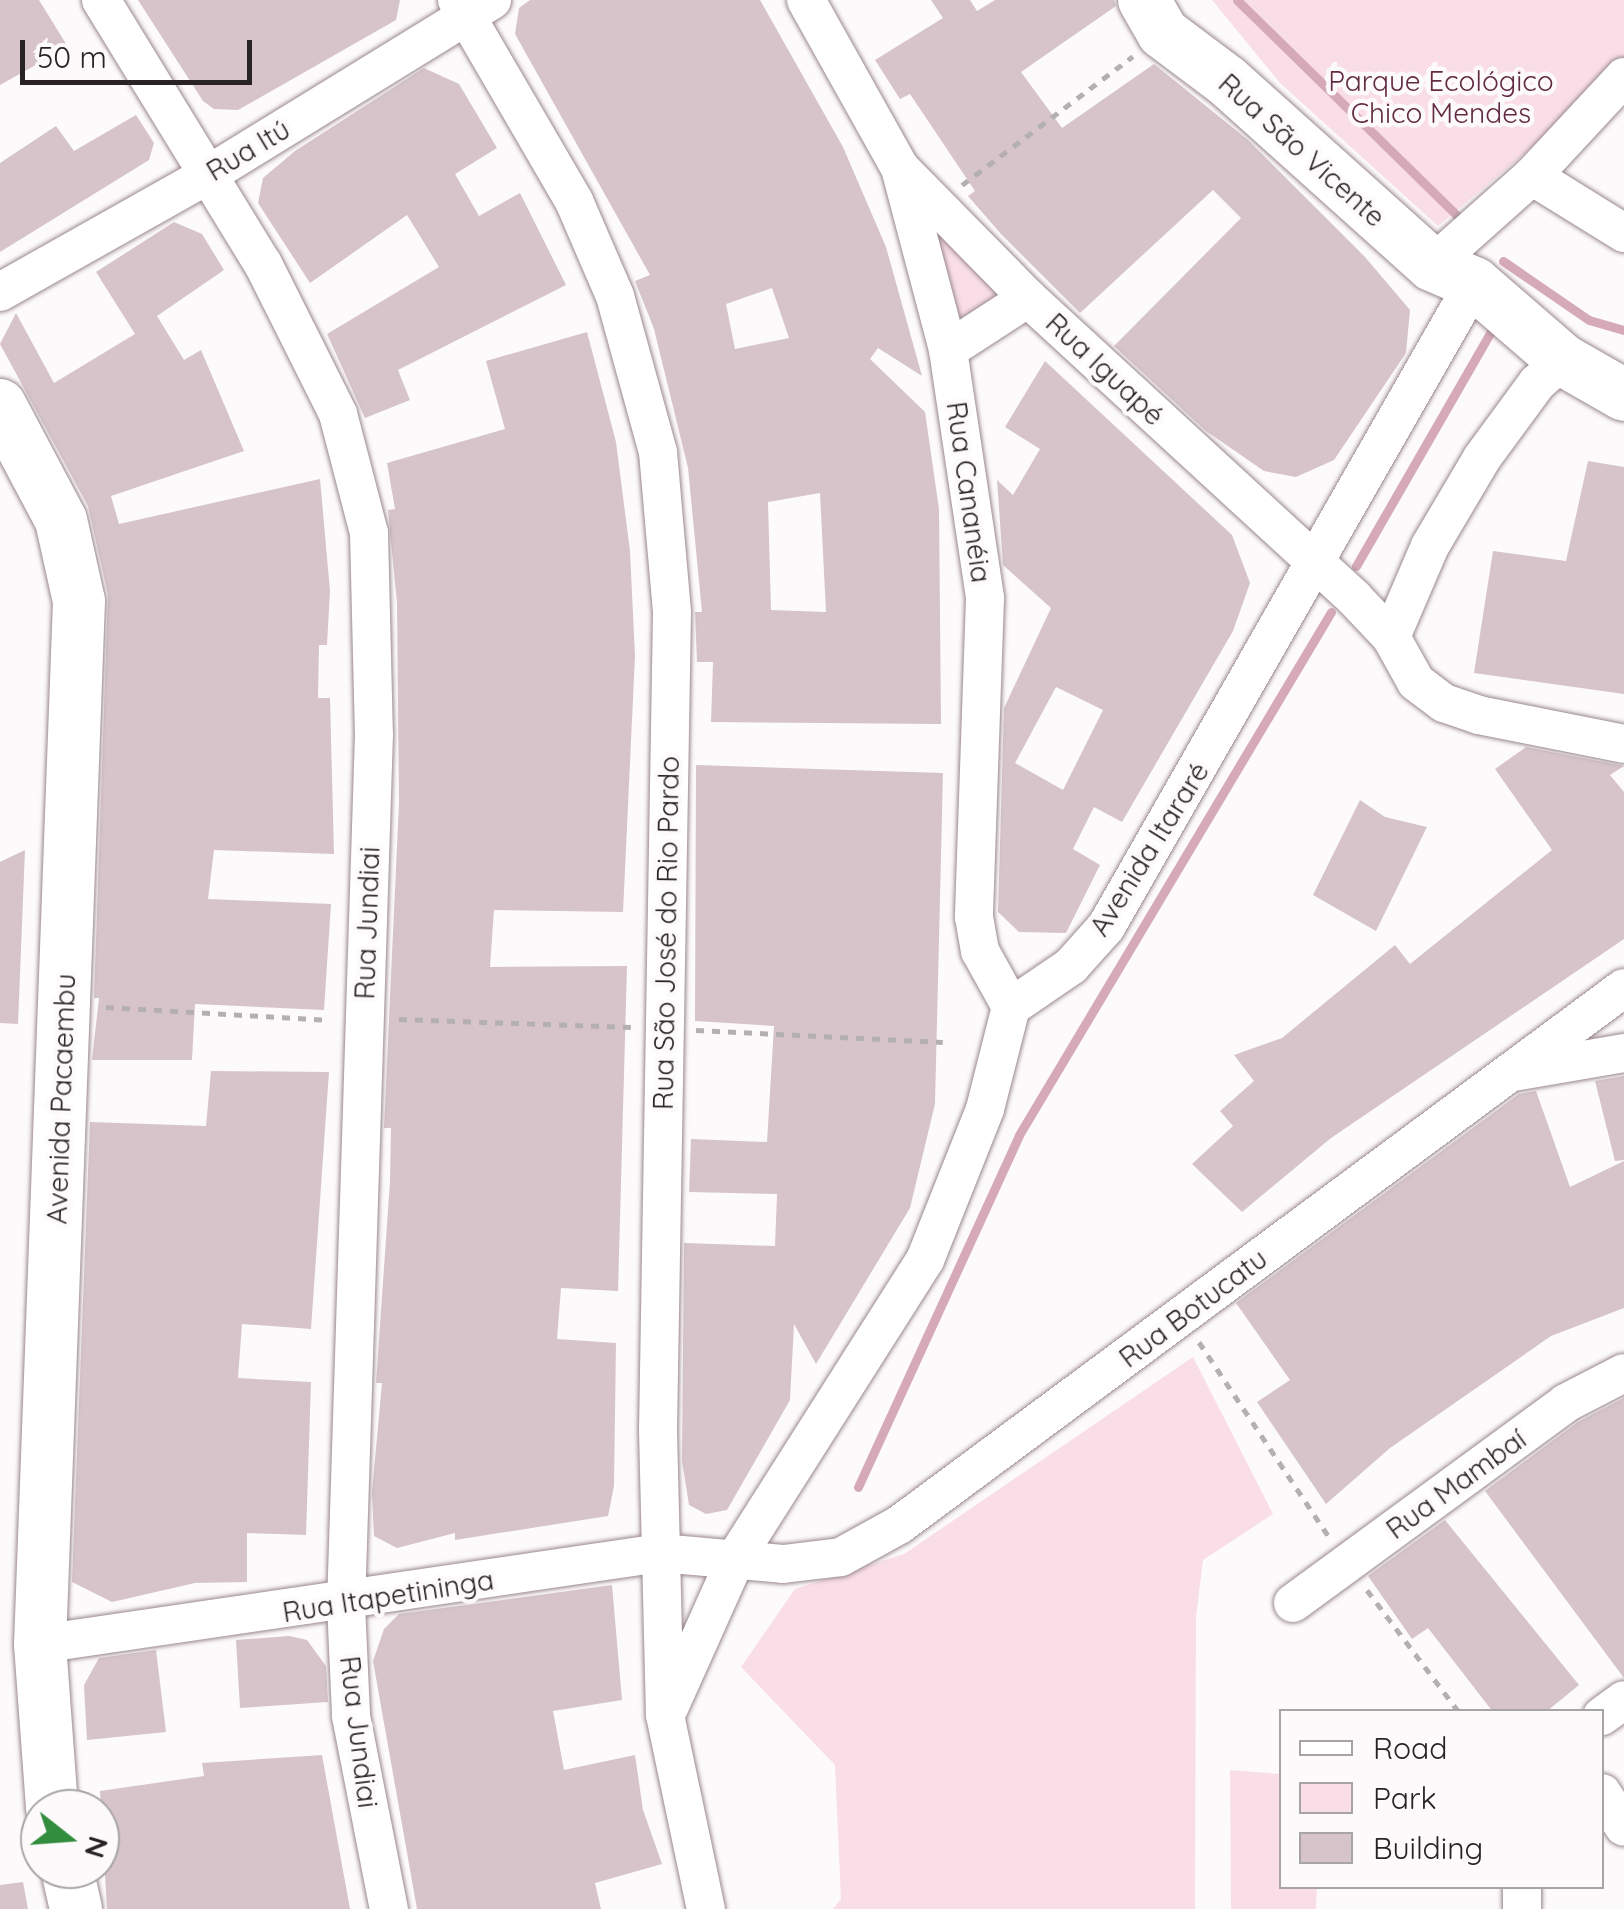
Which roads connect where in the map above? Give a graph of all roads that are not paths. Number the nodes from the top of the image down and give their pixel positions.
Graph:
1 (101, 0) edge
2 (806, 0) edge
3 (472, 5) edge
4 (1154, 16) edge
5 (1624, 77) edge
6 (900, 168) junction
7 (211, 173) junction
8 (1532, 176) junction
9 (1624, 233) edge
10 (1453, 274) junction
11 (0, 292) edge
12 (1028, 298) junction
13 (948, 350) junction
14 (1563, 360) junction
15 (1624, 395) edge
16 (0, 405) edge
17 (1314, 565) junction
18 (1390, 637) junction
19 (1624, 744) edge
20 (1624, 988) edge
21 (1010, 1007) junction
22 (1624, 1054) edge
23 (1510, 1073) junction
24 (1624, 1373) edge
25 (660, 1553) junction
26 (737, 1556) junction
27 (1293, 1603) dead end
28 (346, 1604) junction
29 (40, 1644) junction
30 (666, 1715) junction
31 (51, 1789) edge
32 (1604, 1796) edge
33 (1624, 1828) edge
34 (389, 1909) edge
35 (706, 1909) edge

1 - 7 street, Rua Jundiai
2 - 6 street, Rua Cananéia
3 - 7 street, Rua Itú
3 - 25 street, Rua São José do Rio Pardo
4 - 10 main road, Rua São Vicente
5 - 8 street, Avenida Itararé
6 - 12 street, Rua Iguapé
6 - 13 street, Rua Cananéia
7 - 11 street, Rua Itú
7 - 28 street, Rua Jundiai
8 - 9 street
8 - 10 street, Avenida Itararé
10 - 14 main road, Rua São Vicente
10 - 17 street, Avenida Itararé
12 - 13 street
12 - 17 street, Rua Iguapé
13 - 21 street, Rua Cananéia
14 - 15 main road, Rua São Vicente
14 - 18 street
16 - 29 main road, Avenida Pacaembu
17 - 18 street, Rua Iguapé
17 - 21 street, Avenida Itararé
18 - 19 street, Rua Iguapé
20 - 23 street, Rua Botucatu
21 - 26 street
22 - 23 street
23 - 26 street, Rua Botucatu
24 - 27 street, Rua Mambaí
25 - 26 street, Rua Itapetininga
25 - 28 street, Rua Itapetininga
25 - 30 street, Rua São José do Rio Pardo
26 - 30 street
28 - 29 street, Rua Itapetininga
28 - 34 street, Rua Jundiai
29 - 31 main road, Avenida Pacaembu
30 - 35 street, Rua São José do Rio Pardo
32 - 33 street

